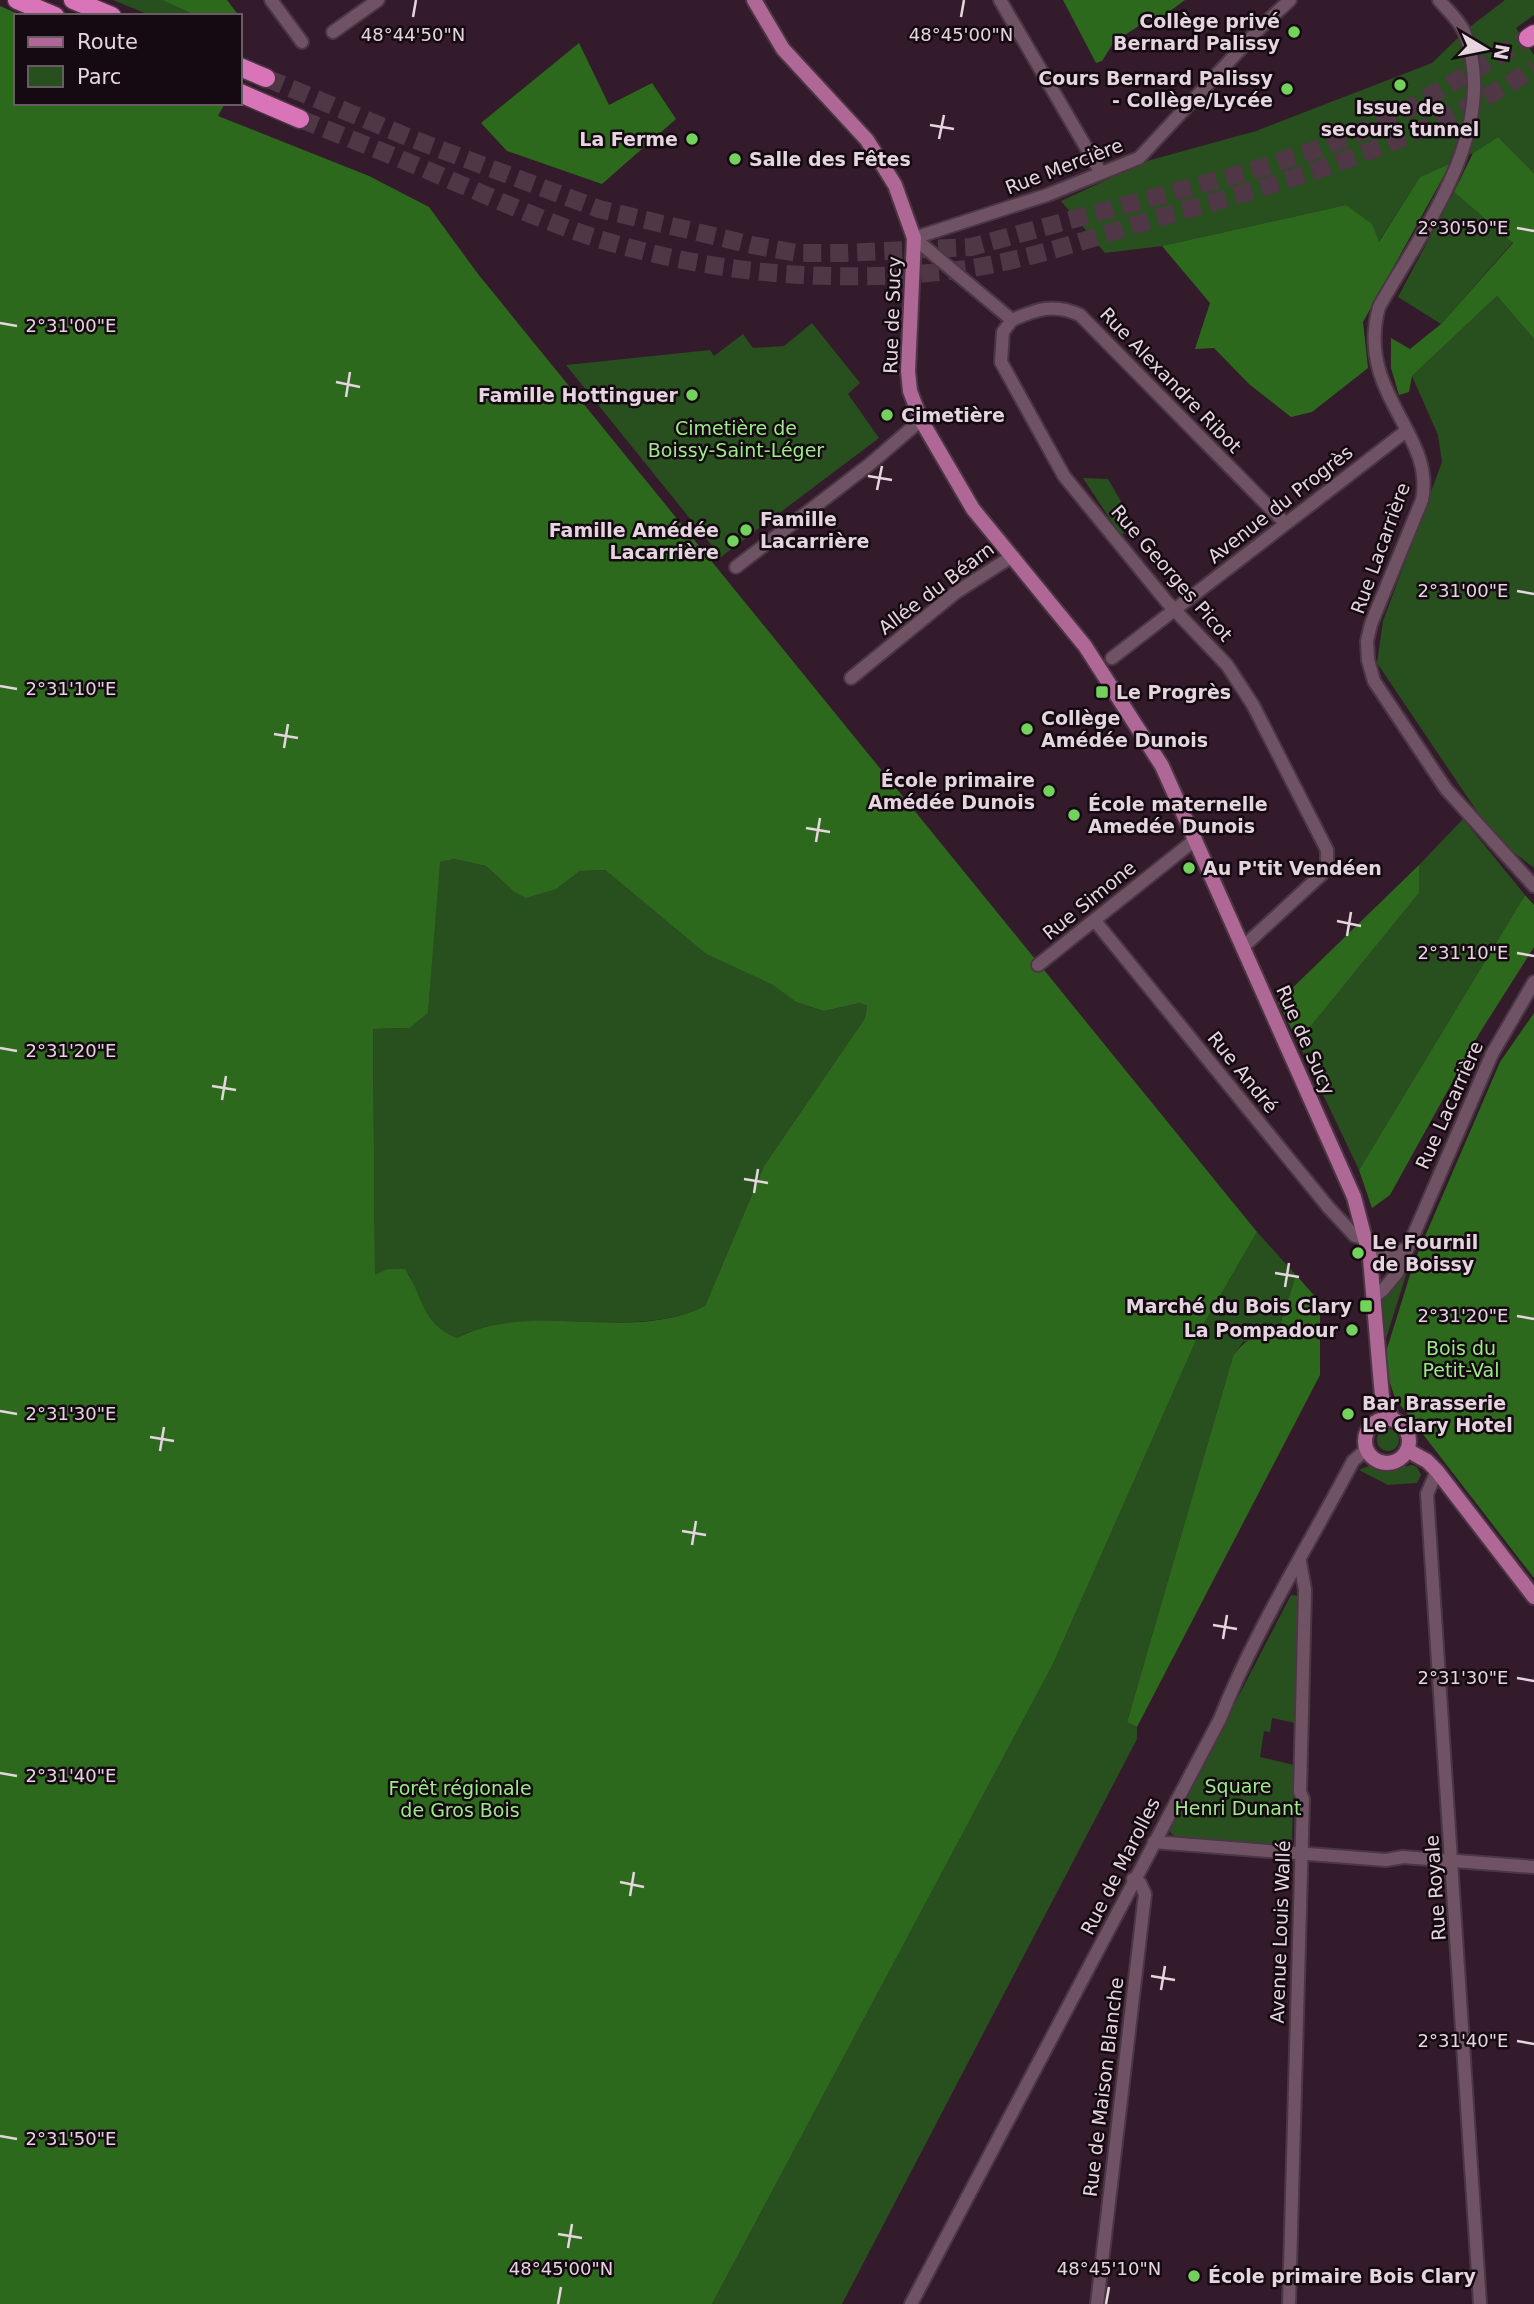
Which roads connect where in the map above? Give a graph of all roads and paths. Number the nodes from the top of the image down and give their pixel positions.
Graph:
1 (17, 0) edge
2 (73, 0) edge
3 (271, 0) edge
4 (378, 0) edge
5 (754, 0) edge
6 (1000, 0) edge
7 (1290, 0) edge
8 (1439, 0) edge
9 (50, 14) edge
10 (107, 14) edge
11 (333, 32) dead end
12 (302, 42) dead end
13 (242, 68) edge
14 (266, 78) tunnel mouth
15 (242, 94) edge
16 (300, 119) tunnel mouth
17 (1101, 173) junction
18 (914, 238) junction
19 (1012, 320) junction
20 (921, 420) junction
21 (1406, 432) junction
22 (1285, 523) junction
23 (1011, 556) junction
24 (736, 567) dead end
25 (1176, 610) junction
26 (1112, 658) dead end
27 (851, 677) dead end
28 (1196, 839) junction
29 (1534, 886) edge
30 (1095, 921) junction
31 (1243, 947) junction
32 (1038, 965) dead end
33 (1534, 982) edge
34 (1366, 1238) junction
35 (1406, 1248) junction
36 (1370, 1258) junction
37 (1373, 1297) junction
38 (1385, 1420) junction
39 (1367, 1449) junction
40 (1407, 1450) junction
41 (1437, 1471) junction
42 (1300, 1562) junction
43 (1534, 1597) edge
44 (1154, 1842) junction
45 (1301, 1854) junction
46 (1452, 1862) junction
47 (1534, 1867) edge
48 (1133, 1879) junction
49 (911, 2304) edge
50 (1097, 2304) edge
51 (1289, 2304) edge
52 (1480, 2304) edge

1 - 9 highway
2 - 10 highway
3 - 12 street
4 - 11 street
5 - 18 main road, Rue de Sucy
6 - 17 street
7 - 17 street, Rue Mercière
8 - 21 street, Rue Lacarrière
13 - 14 highway
15 - 16 highway
17 - 18 street, Rue Mercière
18 - 19 street
18 - 20 main road, Rue de Sucy
19 - 22 street, Rue Alexandre Ribot
19 - 25 street, Rue Georges Picot
20 - 23 main road, Rue de Sucy
20 - 24 street
21 - 22 street, Avenue du Progrès
21 - 29 street, Rue Lacarrière
22 - 25 street, Avenue du Progrès
23 - 27 street, Allée du Béarn
23 - 28 main road, Rue de Sucy
25 - 26 street, Avenue du Progrès
25 - 31 street, Rue Georges Picot
28 - 30 street, Rue Simone
28 - 31 main road, Rue de Sucy
30 - 32 street, Rue Simone
30 - 34 street, Rue André
31 - 34 main road, Rue de Sucy
33 - 35 street, Rue Lacarrière
34 - 36 main road, Rue de Sucy
35 - 36 street
35 - 37 street, Rue Lacarrière
36 - 37 main road, Rue de Sucy
37 - 38 main road, Rue de Sucy
38 - 39 main road
38 - 40 main road
39 - 40 main road
39 - 42 street, Rue de Marolles
40 - 41 main road
41 - 43 main road
41 - 46 street, Rue Royale
42 - 44 street, Rue de Marolles
42 - 45 street, Avenue Louis Wallé
44 - 45 street
44 - 48 street, Rue de Marolles
45 - 46 street
45 - 51 street, Avenue Louis Wallé
46 - 47 street
46 - 52 street, Rue Royale
48 - 49 street, Rue de Marolles
48 - 50 street, Rue de Maison Blanche

